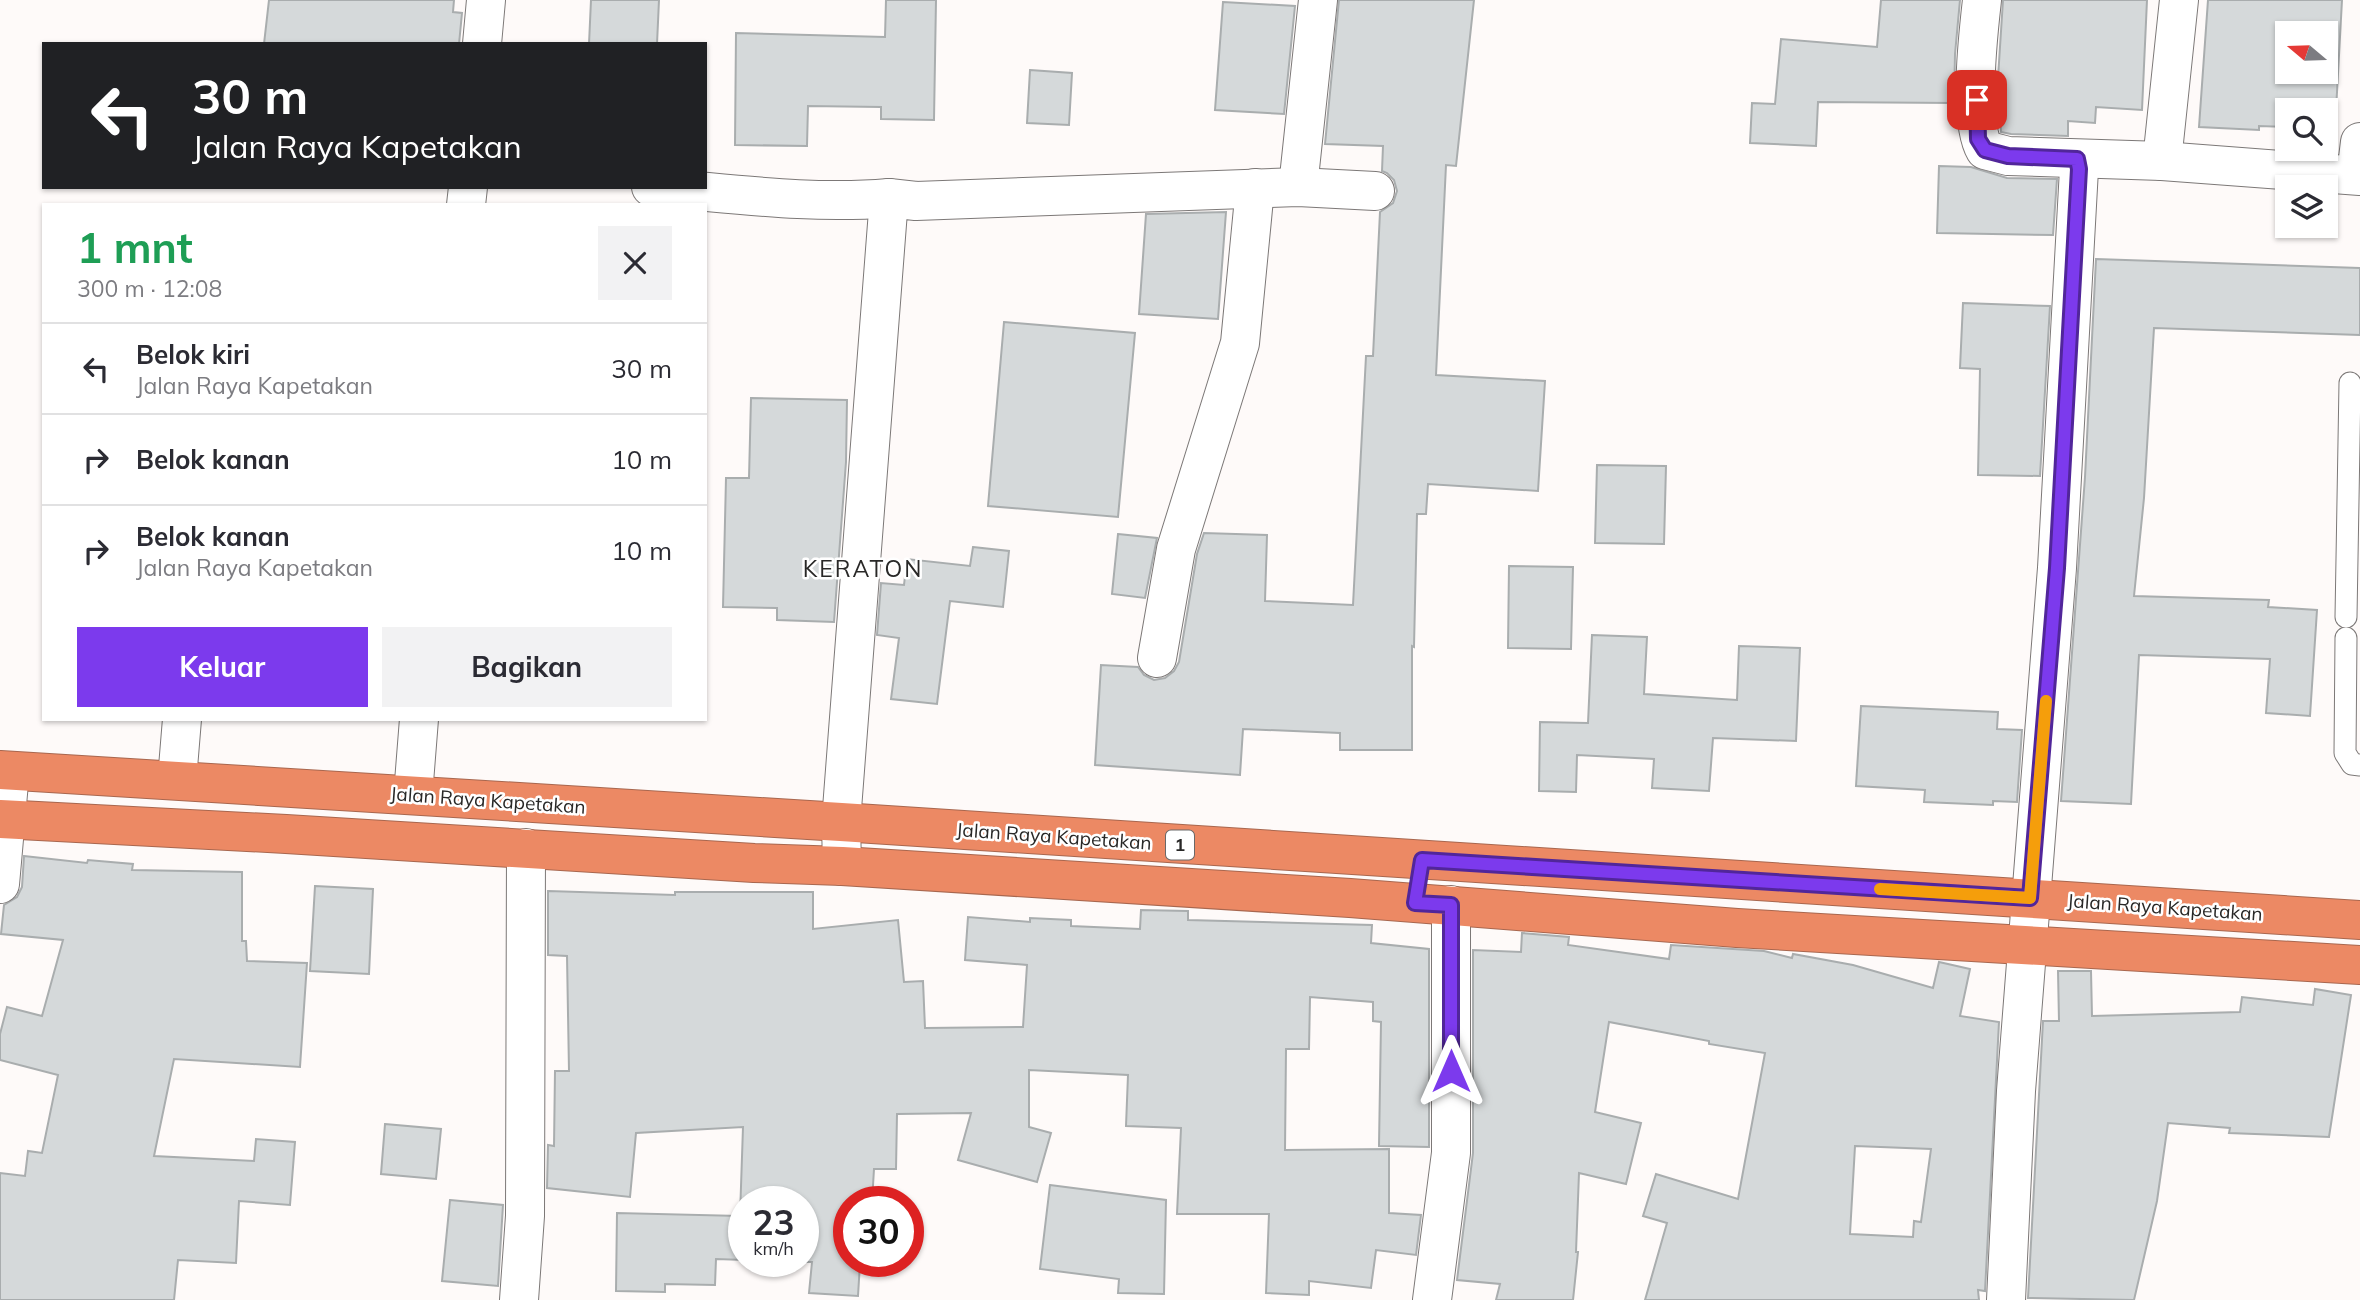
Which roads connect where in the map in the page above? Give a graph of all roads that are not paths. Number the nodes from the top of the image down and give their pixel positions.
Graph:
1 (486, 0) edge
2 (1318, 0) edge
3 (1982, 0) edge
4 (2179, 0) edge
5 (482, 42) edge
6 (2077, 159) junction
7 (2162, 160) junction
8 (2359, 164) edge
9 (1298, 187) junction
10 (1255, 188) junction
11 (676, 189) edge
12 (1375, 191) dead end
13 (889, 198) junction
14 (2350, 383) dead end
15 (1157, 658) dead end
16 (181, 721) edge
17 (419, 721) edge
18 (2360, 765) edge
19 (5, 771) edge
20 (162, 779) junction
21 (286, 787) junction
22 (412, 795) junction
23 (570, 805) junction
24 (674, 811) junction
25 (4, 820) edge
26 (841, 822) junction
27 (147, 827) junction
28 (286, 834) junction
29 (526, 848) junction
30 (568, 851) junction
31 (674, 857) junction
32 (1422, 860) junction
33 (842, 866) junction
34 (0, 884) edge
35 (2030, 898) junction
36 (1433, 904) junction
37 (2349, 919) edge
38 (2027, 946) junction
39 (2347, 964) edge
40 (519, 1300) edge
41 (1432, 1300) edge
42 (2006, 1300) edge

1 - 5 street
2 - 9 street
3 - 6 street
4 - 7 street
6 - 7 street
6 - 35 street
7 - 8 street
9 - 10 street
9 - 12 street
10 - 13 street
10 - 15 street
11 - 13 street
13 - 26 street
14 - 18 lane
16 - 20 street
17 - 22 street
19 - 20 highway, Jalan Raya Kapetakan / 1
19 - 25 street
20 - 21 highway, Jalan Raya Kapetakan / 1
20 - 27 highway
21 - 22 highway, Jalan Raya Kapetakan / 1
21 - 28 highway
22 - 23 highway, Jalan Raya Kapetakan / 1
23 - 24 highway, Jalan Raya Kapetakan / 1
23 - 30 highway
24 - 26 highway, Jalan Raya Kapetakan / 1
24 - 31 highway
25 - 27 highway, 1
25 - 34 street
26 - 32 highway, Jalan Raya Kapetakan / 1
26 - 33 street
27 - 28 highway, 1
28 - 29 highway, 1
29 - 30 highway, 1
29 - 40 street
30 - 31 highway, 1
31 - 33 highway, 1
32 - 35 highway, Jalan Raya Kapetakan / 1
32 - 36 highway
33 - 36 highway, 1
35 - 37 highway, Jalan Raya Kapetakan / 1
35 - 38 street
36 - 38 highway, 1
36 - 41 street
37 - 39 highway
38 - 39 highway, 1
38 - 42 street

